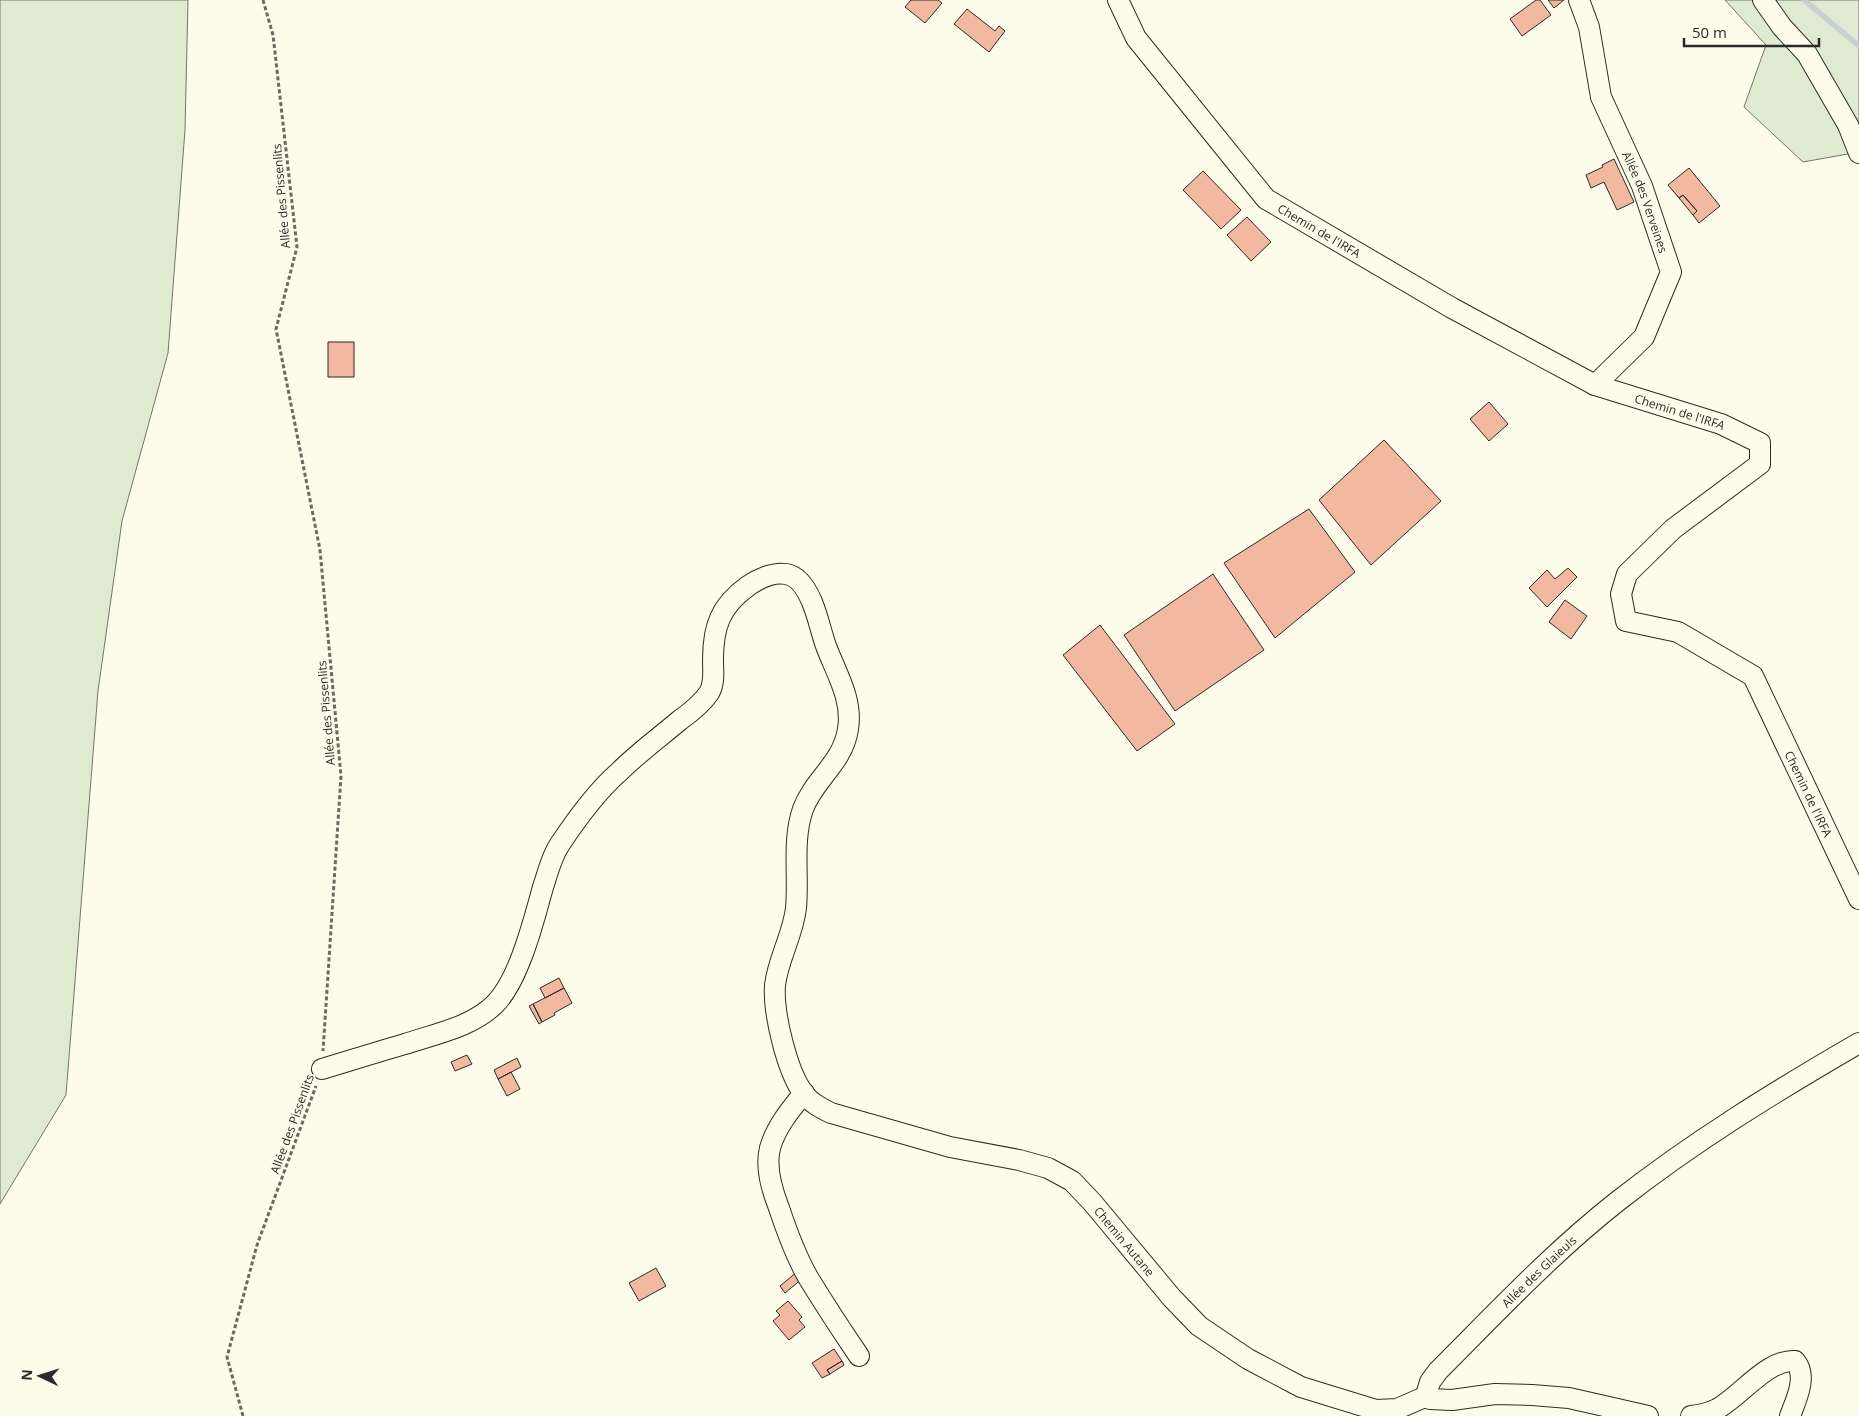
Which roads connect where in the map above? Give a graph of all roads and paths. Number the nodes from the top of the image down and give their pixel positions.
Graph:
1 (263, 0) edge
2 (1118, 0) edge
3 (1579, 0) edge
4 (1763, 0) edge
5 (1859, 154) edge
6 (1595, 385) junction
7 (1859, 899) edge
8 (1859, 1043) edge
9 (322, 1069) junction
10 (804, 1093) junction
11 (859, 1356) dead end
12 (1427, 1396) junction
13 (243, 1416) edge
14 (1648, 1416) edge
15 (1691, 1416) edge
16 (1790, 1416) edge

1 - 9 path, Allée des Pissenlits
2 - 6 street, Chemin de l'IRFA
3 - 6 street, Allée des Verveines
4 - 5 street
6 - 7 street, Chemin de l'IRFA
8 - 12 street, Allée des Glaieuls
9 - 10 street
9 - 13 path, Allée des Pissenlits
10 - 11 street
10 - 12 street, Chemin Autane
12 - 14 street
15 - 16 street

